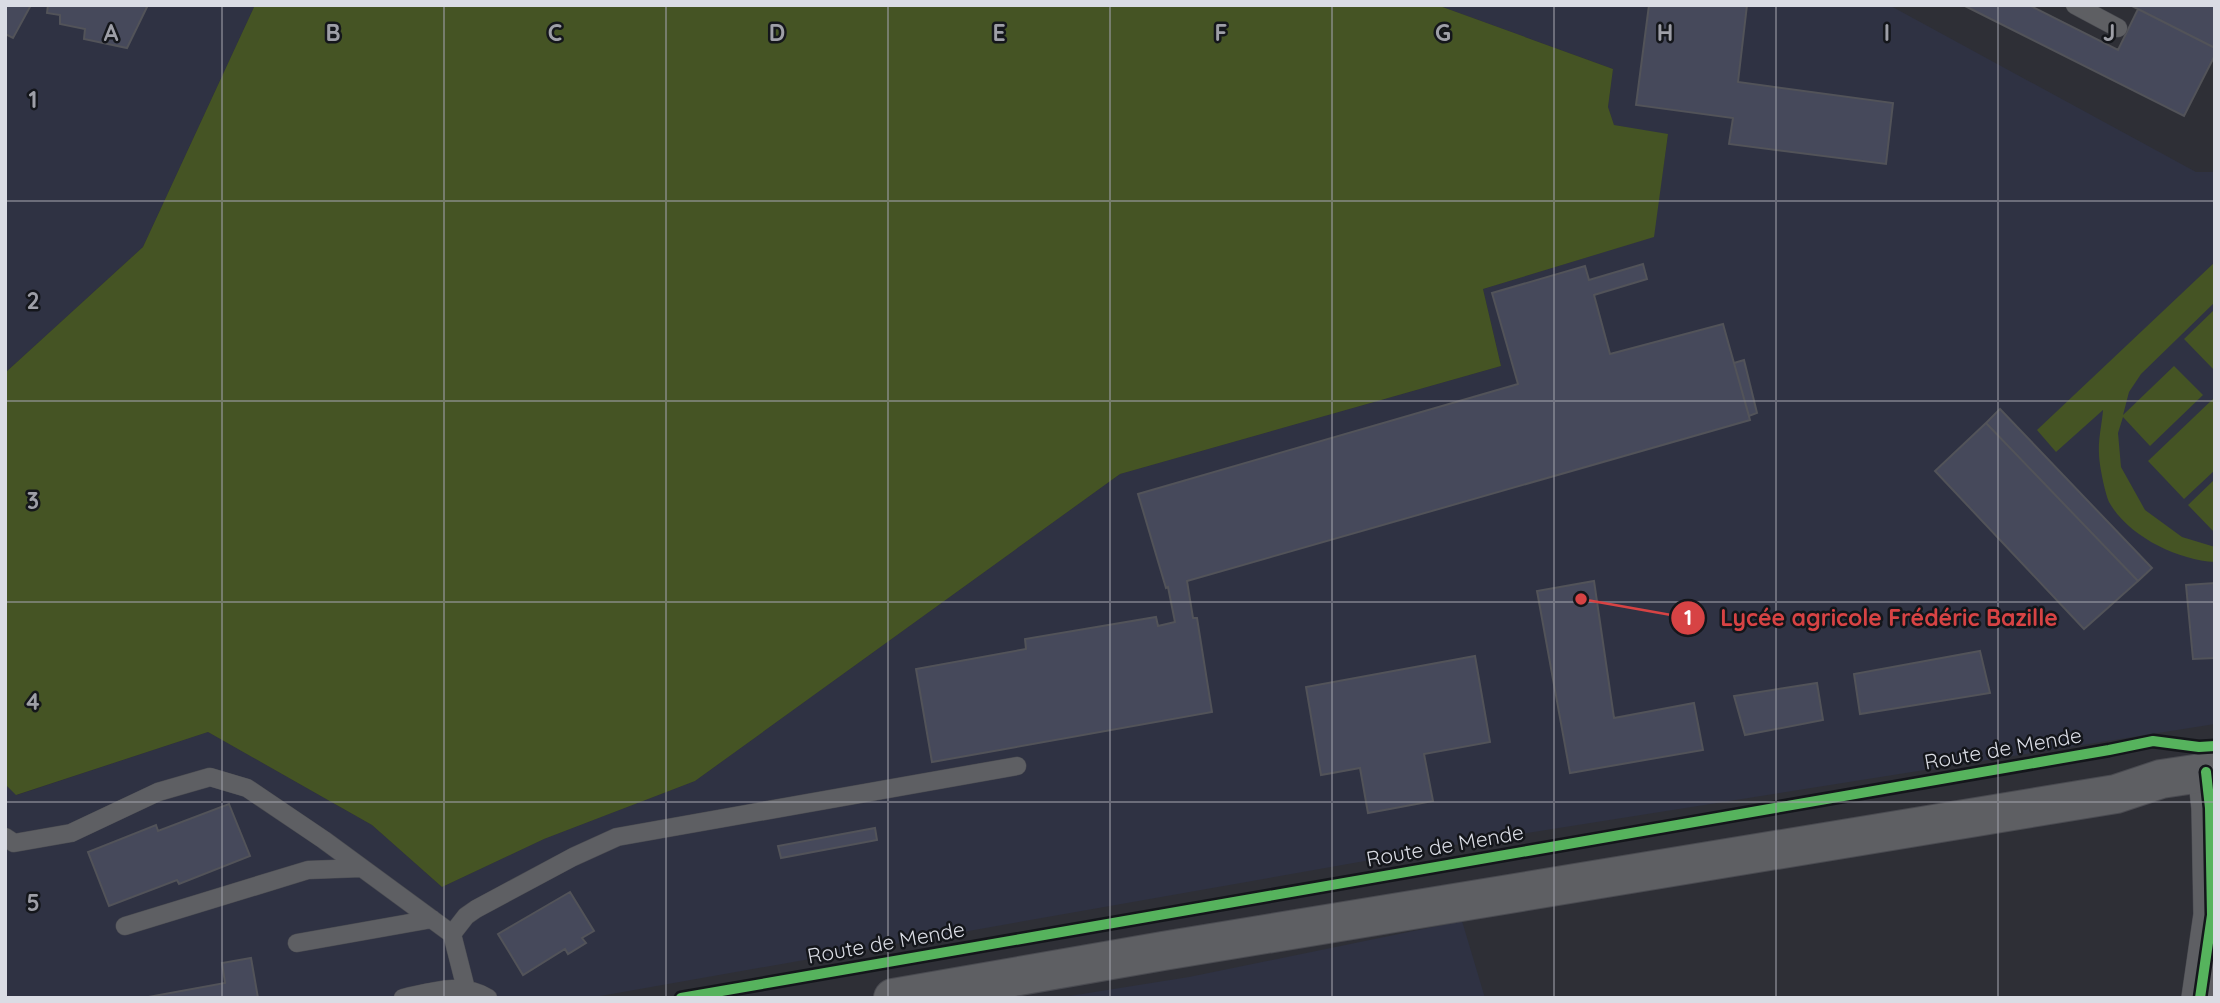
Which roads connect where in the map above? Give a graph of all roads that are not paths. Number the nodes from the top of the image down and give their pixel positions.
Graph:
1 (2075, 5) edge
2 (2118, 28) dead end
3 (1017, 766) dead end
4 (2210, 771) edge
5 (5, 837) edge
6 (361, 868) junction
7 (432, 919) junction
8 (125, 926) dead end
9 (452, 934) junction
10 (297, 943) dead end
11 (466, 989) junction
12 (403, 998) edge
13 (488, 998) edge
14 (894, 998) edge
15 (2200, 998) edge

1 - 2 lane
3 - 9 lane
4 - 14 main road
4 - 15 street
5 - 6 lane
6 - 7 lane
6 - 8 lane
7 - 9 lane
7 - 10 lane
9 - 11 lane
11 - 12 lane
11 - 13 lane

